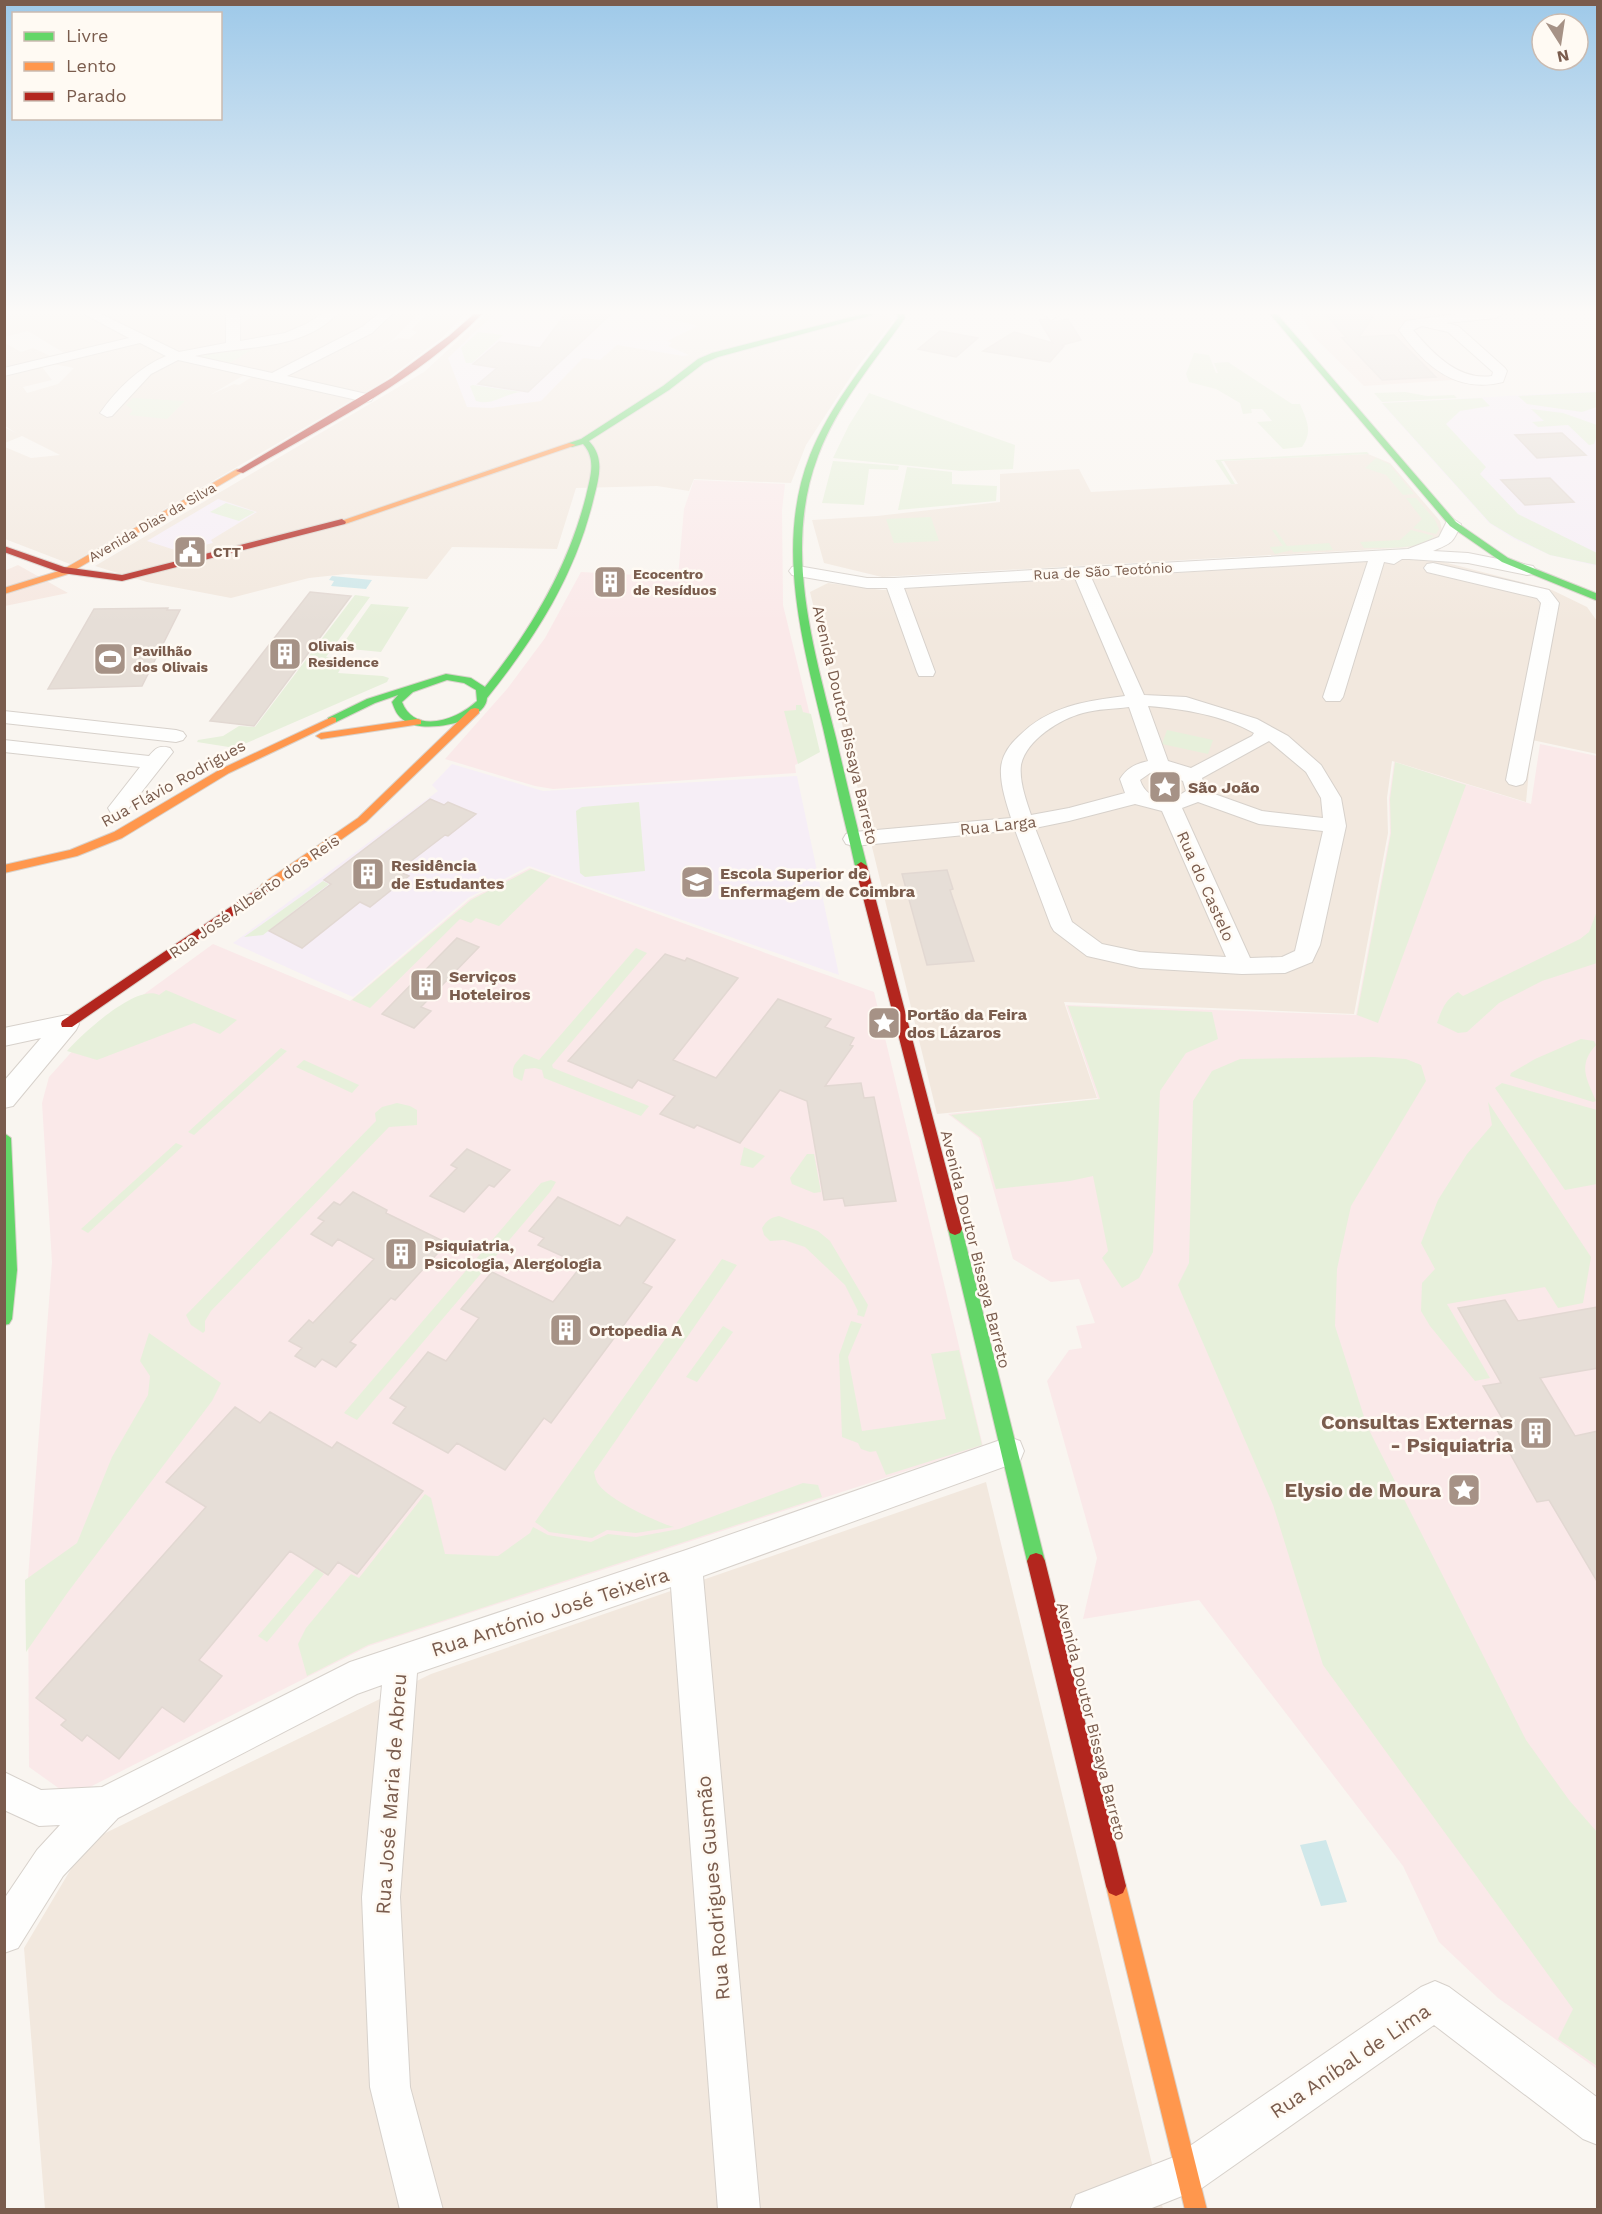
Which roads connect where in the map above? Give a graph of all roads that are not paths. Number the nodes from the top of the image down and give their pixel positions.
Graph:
1 (333, 417) edge
2 (619, 417) edge
3 (835, 417) edge
4 (1369, 417) edge
5 (584, 441) junction
6 (1467, 522) junction
7 (4, 549) edge
8 (1522, 552) dead end
9 (1408, 554) junction
10 (1378, 556) junction
11 (1548, 562) dead end
12 (1527, 570) junction
13 (798, 571) junction
14 (65, 572) junction
15 (1081, 573) junction
16 (894, 583) junction
17 (4, 591) edge
18 (1598, 598) edge
19 (527, 636) junction
20 (499, 652) dead end
21 (472, 666) dead end
22 (926, 672) dead end
23 (446, 677) junction
24 (408, 689) junction
25 (483, 696) junction
26 (1333, 697) dead end
27 (1136, 700) junction
28 (475, 711) junction
29 (4, 717) edge
30 (423, 723) junction
31 (1264, 731) junction
32 (287, 742) junction
33 (4, 746) edge
34 (431, 756) junction
35 (154, 763) junction
36 (1160, 765) junction
37 (1516, 780) dead end
38 (1193, 785) junction
39 (1138, 796) junction
40 (1170, 806) junction
41 (118, 808) dead end
42 (1023, 824) junction
43 (1335, 826) junction
44 (854, 839) junction
45 (4, 869) edge
46 (1242, 966) junction
47 (67, 1024) junction
48 (4, 1037) edge
49 (4, 1099) edge
50 (4, 1137) edge
51 (6, 1177) edge
52 (4, 1319) edge
53 (1009, 1451) junction
54 (686, 1566) junction
55 (401, 1662) junction
56 (4, 1790) edge
57 (105, 1805) junction
58 (4, 1934) edge
59 (1598, 2124) edge
60 (1191, 2191) edge
61 (422, 2210) edge
62 (739, 2210) edge
63 (1091, 2210) edge

1 - 14 street, Avenida Dias da Silva
2 - 5 street
3 - 13 street, Avenida Doutor Bissaya Barreto
4 - 6 street
5 - 14 street
5 - 19 street
6 - 9 street
6 - 12 street
7 - 14 street
8 - 11 street
9 - 10 street, Rua de São Teotónio
9 - 12 street
10 - 15 street, Rua de São Teotónio
10 - 26 street
10 - 37 street
12 - 18 street
13 - 16 street, Rua de São Teotónio
13 - 44 street, Avenida Doutor Bissaya Barreto
14 - 17 street
15 - 16 street, Rua de São Teotónio
15 - 27 street
16 - 22 street
19 - 20 street
19 - 25 street, Rua José Alberto dos Reis
21 - 23 street
23 - 24 street, Rua Flávio Rodrigues
23 - 25 street
24 - 30 street
24 - 32 street, Rua Flávio Rodrigues
25 - 28 street, Rua José Alberto dos Reis
27 - 31 street
27 - 36 street
27 - 42 street
28 - 30 street, Rua Flávio Rodrigues
28 - 34 street, Rua José Alberto dos Reis
29 - 35 street
30 - 32 street, Rua Flávio Rodrigues
30 - 34 street
31 - 38 street
31 - 43 street
32 - 45 street, Rua Flávio Rodrigues
33 - 35 street
34 - 47 street, Rua José Alberto dos Reis
35 - 41 street
36 - 38 street
36 - 39 street
38 - 40 street
38 - 43 street
39 - 40 street
39 - 42 street, Rua Larga
40 - 46 street, Rua do Castelo
42 - 44 street, Rua Larga
42 - 46 street
43 - 46 street
44 - 53 street, Avenida Doutor Bissaya Barreto
47 - 48 street, Rua José Alberto dos Reis
47 - 49 street, Rua José Alberto dos Reis
50 - 51 street
51 - 52 street
53 - 54 street, Rua António José Teixeira
53 - 60 street, Avenida Doutor Bissaya Barreto
54 - 55 street, Rua António José Teixeira
54 - 62 street, Rua Rodrigues Gusmão
55 - 57 street, Rua António José Teixeira
55 - 61 street, Rua José Maria de Abreu
56 - 57 street, Rua António José Teixeira
57 - 58 street, Rua António José Teixeira
59 - 60 street, Rua Aníbal de Lima
60 - 63 street

